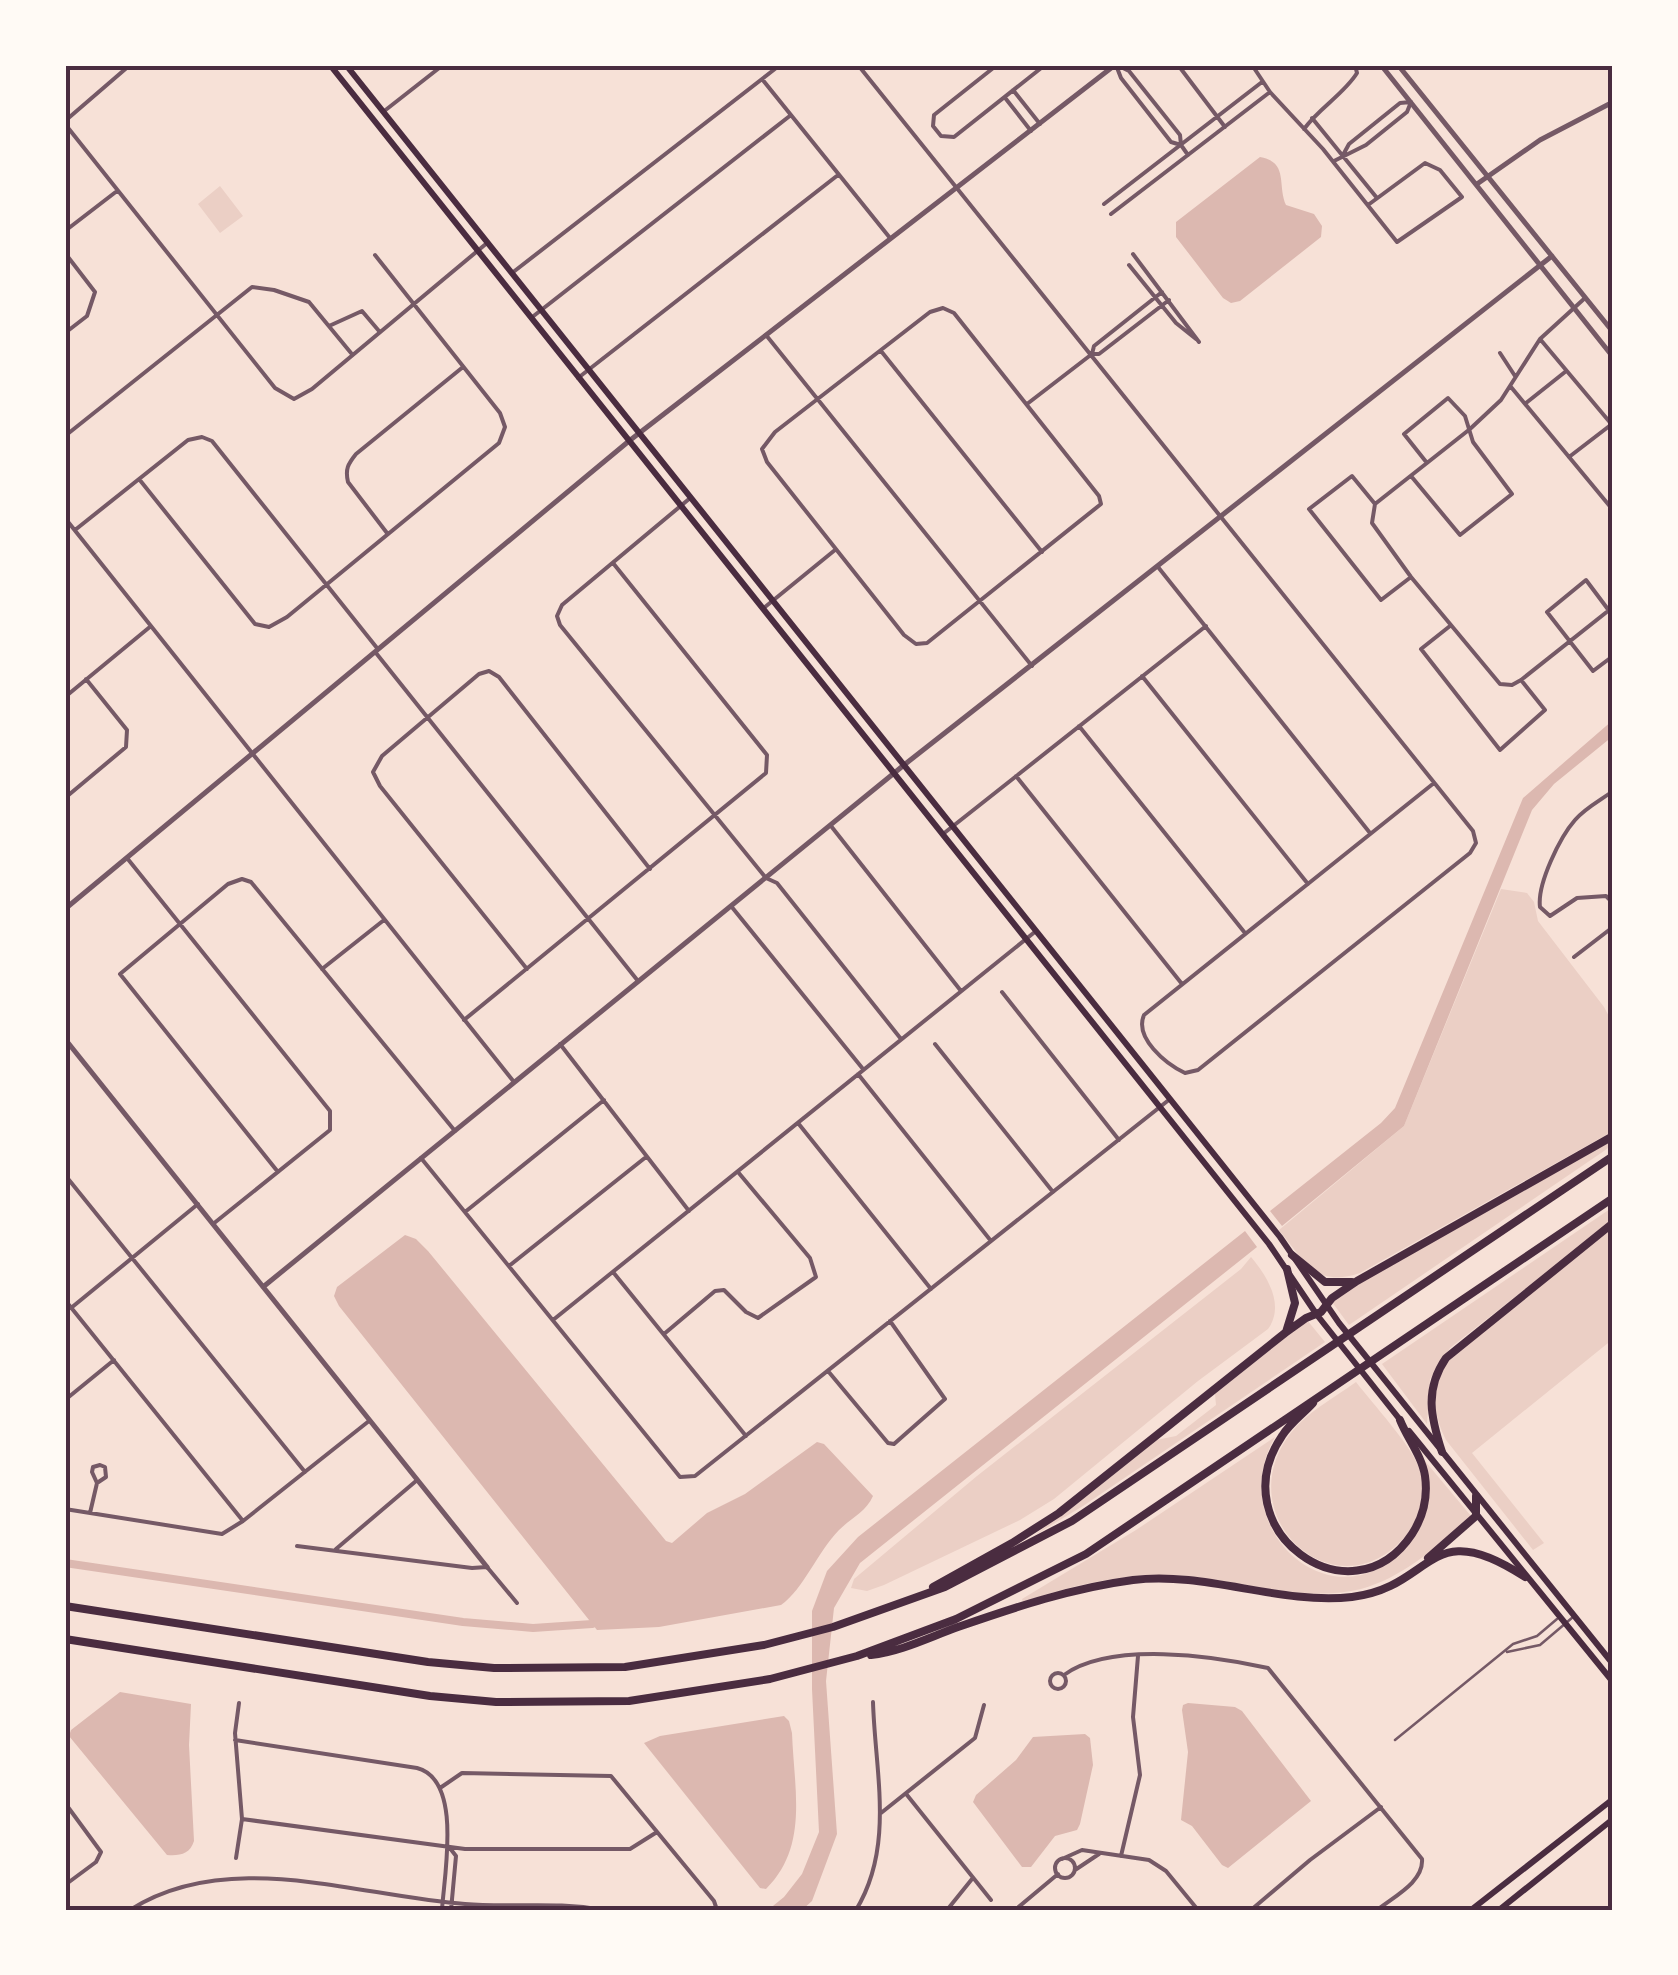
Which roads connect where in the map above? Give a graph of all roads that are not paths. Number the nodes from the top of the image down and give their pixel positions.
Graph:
1 (330, 65) edge
2 (346, 65) edge
3 (444, 65) edge
4 (780, 65) edge
5 (858, 65) edge
6 (997, 65) edge
7 (1045, 65) edge
8 (1116, 65) edge
9 (1178, 65) edge
10 (1252, 65) edge
11 (1355, 65) edge
12 (1382, 65) edge
13 (1398, 65) edge
14 (125, 66) edge
15 (762, 79) junction
16 (1262, 82) junction
17 (1013, 90) junction
18 (1270, 92) junction
19 (1422, 94) junction
20 (1004, 97) junction
21 (1410, 102) junction
22 (1613, 102) edge
23 (383, 112) junction
24 (790, 115) junction
25 (1217, 117) junction
26 (1312, 118) junction
27 (65, 122) edge
28 (1040, 124) junction
29 (1224, 127) junction
30 (1304, 129) junction
31 (1031, 130) junction
32 (1181, 144) junction
33 (1188, 155) junction
34 (1344, 155) junction
35 (1334, 162) junction
36 (838, 175) junction
37 (1488, 176) junction
38 (1476, 184) junction
39 (956, 187) junction
40 (117, 191) junction
41 (1378, 198) junction
42 (1104, 204) dead end
43 (1368, 205) junction
44 (1111, 214) dead end
45 (65, 232) edge
46 (890, 238) junction
47 (487, 243) junction
48 (478, 250) junction
49 (65, 253) edge
50 (1133, 254) dead end
51 (375, 255) dead end
52 (1552, 256) junction
53 (1130, 264) dead end
54 (1541, 265) junction
55 (512, 273) junction
56 (1162, 292) junction
57 (1155, 298) junction
58 (1585, 298) junction
59 (1168, 300) junction
60 (413, 303) junction
61 (1161, 306) junction
62 (1574, 308) junction
63 (541, 310) junction
64 (216, 315) junction
65 (530, 318) junction
66 (328, 326) junction
67 (379, 330) junction
68 (1613, 332) edge
69 (65, 334) edge
70 (766, 335) junction
71 (1540, 339) junction
72 (880, 351) junction
73 (1500, 353) dead end
74 (352, 354) junction
75 (1092, 354) junction
76 (1613, 358) edge
77 (463, 367) junction
78 (588, 370) junction
79 (1565, 372) junction
80 (1515, 376) junction
81 (578, 378) junction
82 (1510, 385) junction
83 (818, 400) junction
84 (1027, 404) junction
85 (1525, 404) junction
86 (1612, 425) edge
87 (1470, 429) junction
88 (639, 433) junction
89 (65, 436) edge
90 (629, 441) junction
91 (1569, 457) junction
92 (1427, 463) junction
93 (1411, 476) junction
94 (138, 478) junction
95 (691, 498) junction
96 (1375, 504) junction
97 (681, 506) junction
98 (1613, 510) edge
99 (1221, 516) junction
100 (65, 518) edge
101 (75, 530) junction
102 (388, 533) junction
103 (835, 550) junction
104 (1042, 552) junction
105 (613, 562) junction
106 (1158, 566) junction
107 (1412, 577) junction
108 (326, 584) junction
109 (773, 600) junction
110 (979, 602) junction
111 (763, 608) junction
112 (1612, 611) edge
113 (1451, 625) junction
114 (151, 626) junction
115 (1206, 626) junction
116 (1570, 641) junction
117 (378, 652) junction
118 (1613, 656) edge
119 (1032, 666) junction
120 (1142, 676) junction
121 (86, 679) junction
122 (1521, 680) junction
123 (65, 697) edge
124 (427, 716) junction
125 (1079, 726) junction
126 (252, 754) junction
127 (904, 765) junction
128 (894, 773) junction
129 (1016, 776) junction
130 (1434, 783) junction
131 (1613, 791) edge
132 (65, 798) edge
133 (714, 817) junction
134 (830, 826) junction
135 (952, 826) junction
136 (1370, 833) junction
137 (943, 834) junction
138 (126, 858) junction
139 (650, 868) junction
140 (766, 878) junction
141 (1308, 884) junction
142 (1612, 890) edge
143 (1606, 896) junction
144 (1613, 903) edge
145 (731, 906) junction
146 (65, 909) edge
147 (588, 918) junction
148 (384, 920) junction
149 (180, 926) junction
150 (1613, 927) edge
151 (1036, 931) junction
152 (1245, 934) junction
153 (1026, 939) junction
154 (1574, 957) dead end
155 (526, 968) junction
156 (322, 969) junction
157 (638, 981) junction
158 (1182, 984) junction
159 (962, 991) junction
160 (1002, 992) dead end
161 (464, 1020) junction
162 (901, 1039) junction
163 (65, 1040) edge
164 (560, 1044) junction
165 (935, 1044) dead end
166 (861, 1072) junction
167 (514, 1082) junction
168 (1170, 1099) junction
169 (604, 1100) junction
170 (1160, 1107) junction
171 (798, 1122) junction
172 (455, 1130) junction
173 (1613, 1136) edge
174 (1119, 1140) junction
175 (1613, 1156) edge
176 (646, 1157) junction
177 (421, 1158) junction
178 (278, 1172) junction
179 (738, 1172) junction
180 (65, 1175) edge
181 (1054, 1192) junction
182 (1613, 1198) edge
183 (198, 1204) junction
184 (689, 1210) junction
185 (465, 1212) junction
186 (214, 1224) junction
187 (1613, 1224) edge
188 (991, 1241) junction
189 (1292, 1254) junction
190 (132, 1258) junction
191 (509, 1266) junction
192 (1287, 1269) junction
193 (613, 1272) junction
194 (1357, 1281) junction
195 (263, 1286) junction
196 (931, 1288) junction
197 (65, 1300) edge
198 (1326, 1306) junction
199 (71, 1308) junction
200 (1317, 1315) junction
201 (553, 1320) junction
202 (890, 1321) junction
203 (1285, 1333) junction
204 (664, 1334) junction
205 (114, 1360) junction
206 (828, 1371) junction
207 (1323, 1392) junction
208 (65, 1400) edge
209 (1400, 1420) junction
210 (369, 1421) junction
211 (746, 1436) junction
212 (1442, 1452) junction
213 (305, 1472) junction
214 (417, 1481) junction
215 (97, 1483) dead end
216 (1476, 1496) junction
217 (65, 1509) edge
218 (90, 1513) junction
219 (1476, 1516) junction
220 (244, 1521) junction
221 (297, 1546) dead end
222 (336, 1549) junction
223 (1422, 1565) junction
224 (487, 1567) junction
225 (1524, 1577) junction
226 (517, 1603) dead end
227 (903, 1603) junction
228 (65, 1606) edge
229 (1571, 1613) junction
230 (1558, 1618) junction
231 (1564, 1625) junction
232 (65, 1639) edge
233 (1506, 1652) junction
234 (857, 1656) junction
235 (1138, 1656) junction
236 (1613, 1664) edge
237 (1064, 1675) dead end
238 (1613, 1682) edge
239 (873, 1702) dead end
240 (239, 1703) dead end
241 (984, 1705) dead end
242 (235, 1740) junction
243 (1396, 1740) dead end
244 (440, 1788) junction
245 (906, 1793) junction
246 (1613, 1799) edge
247 (65, 1803) edge
248 (1382, 1808) junction
249 (880, 1814) junction
250 (242, 1818) junction
251 (1613, 1819) edge
252 (657, 1832) junction
253 (449, 1847) junction
254 (1100, 1854) junction
255 (1122, 1856) junction
256 (236, 1858) dead end
257 (1062, 1859) junction
258 (1075, 1870) junction
259 (1058, 1874) junction
260 (972, 1879) junction
261 (65, 1885) edge
262 (991, 1900) dead end
263 (442, 1902) junction
264 (452, 1906) edge
265 (718, 1909) edge
266 (130, 1910) edge
267 (442, 1910) edge
268 (602, 1910) edge
269 (709, 1910) edge
270 (856, 1910) edge
271 (946, 1910) edge
272 (1015, 1910) edge
273 (1198, 1910) edge
274 (1251, 1910) edge
275 (1377, 1910) edge
276 (1471, 1910) edge
277 (1499, 1910) edge

1 - 48 main road
2 - 23 main road
3 - 23 street
4 - 15 street
5 - 39 street
6 - 20 street
7 - 17 street
8 - 28 street
8 - 32 street
8 - 32 street
9 - 25 street
10 - 16 street
11 - 26 street
12 - 21 street
13 - 19 street
14 - 27 street
15 - 24 street
15 - 55 street
16 - 18 street
16 - 25 street
17 - 20 street
17 - 28 street
18 - 29 street
18 - 30 street
19 - 21 street
19 - 37 street
20 - 31 street
21 - 34 street
21 - 34 street
21 - 38 street
22 - 37 street
23 - 47 main road
24 - 36 street
24 - 63 street
25 - 29 street
25 - 32 street
26 - 30 street
26 - 34 street
27 - 40 street
28 - 31 street
29 - 33 street
30 - 35 street
31 - 39 street
32 - 33 street
32 - 42 street
33 - 44 street
34 - 35 street
34 - 41 street
35 - 43 street
36 - 46 street
36 - 78 street
37 - 38 street
37 - 52 street
38 - 54 street
39 - 46 street
39 - 75 street
40 - 45 street
40 - 64 street
41 - 43 street
41 - 43 street
46 - 70 street
47 - 48 street
47 - 55 main road
48 - 60 street
48 - 65 main road
49 - 69 street
50 - 56 street
51 - 60 street
52 - 54 street
52 - 58 street
53 - 57 street
54 - 62 street
54 - 99 street
55 - 63 main road
56 - 57 street
56 - 59 street
57 - 61 street
57 - 75 street
58 - 62 street
58 - 68 street
59 - 61 street
59 - 61 street
60 - 67 street
60 - 77 street
61 - 75 street
62 - 71 street
62 - 76 street
63 - 65 street
63 - 78 main road
64 - 66 street
64 - 74 street
64 - 89 street
65 - 81 main road
66 - 67 street
66 - 74 street
67 - 74 street
70 - 83 street
70 - 88 street
71 - 79 street
71 - 80 street
72 - 83 street
72 - 84 street
72 - 104 street
73 - 80 street
75 - 84 street
75 - 99 street
77 - 102 street
77 - 102 street
78 - 81 street
78 - 88 main road
79 - 85 street
79 - 86 street
80 - 82 street
81 - 90 main road
82 - 85 street
82 - 87 street
83 - 103 street
83 - 110 street
84 - 104 street
85 - 91 street
86 - 91 street
87 - 92 street
87 - 92 street
87 - 93 street
88 - 90 street
88 - 95 main road
90 - 97 main road
90 - 117 street
91 - 98 street
92 - 93 street
93 - 96 street
94 - 101 street
94 - 108 street
94 - 108 street
95 - 97 street
95 - 109 main road
96 - 107 street
96 - 107 street
97 - 105 street
97 - 111 main road
99 - 106 street
99 - 130 street
100 - 101 street
101 - 114 street
102 - 108 street
103 - 109 street
103 - 110 street
104 - 110 street
105 - 133 street
105 - 133 street
106 - 115 street
106 - 119 street
107 - 113 street
108 - 117 street
109 - 111 street
109 - 127 main road
110 - 119 street
111 - 128 main road
112 - 116 street
112 - 116 street
113 - 122 street
113 - 122 street
114 - 121 street
114 - 126 street
115 - 120 street
115 - 136 street
116 - 118 street
116 - 122 street
117 - 124 street
117 - 126 street
119 - 127 street
120 - 125 street
120 - 141 street
121 - 123 street
121 - 132 street
124 - 139 street
124 - 147 street
124 - 155 street
125 - 129 street
125 - 152 street
126 - 138 street
126 - 148 street
127 - 128 street
127 - 135 main road
128 - 134 street
128 - 137 main road
129 - 135 street
129 - 158 street
130 - 136 street
130 - 158 street
131 - 143 street
133 - 139 street
133 - 140 street
134 - 140 street
134 - 159 street
135 - 137 street
135 - 151 main road
136 - 141 street
137 - 153 main road
138 - 146 street
138 - 149 street
139 - 147 street
140 - 145 street
140 - 162 street
141 - 152 street
142 - 143 street
143 - 144 street
145 - 157 street
145 - 166 street
147 - 155 street
147 - 157 street
148 - 156 street
148 - 161 street
149 - 156 street
149 - 178 street
149 - 178 street
150 - 154 street
151 - 153 street
151 - 168 main road
152 - 158 street
153 - 159 street
153 - 170 main road
155 - 161 street
156 - 172 street
157 - 164 street
159 - 162 street
160 - 174 street
161 - 167 street
162 - 166 street
163 - 183 street
164 - 167 street
164 - 169 street
165 - 181 street
166 - 171 street
166 - 188 street
167 - 172 street
168 - 170 street
168 - 189 main road
169 - 176 street
169 - 185 street
170 - 174 street
170 - 192 main road
171 - 179 street
171 - 196 street
172 - 177 street
173 - 194 highway
174 - 181 street
175 - 227 highway
176 - 184 street
176 - 191 street
177 - 185 street
177 - 195 street
178 - 186 street
179 - 184 street
179 - 204 street
180 - 190 street
181 - 188 street
182 - 207 highway
183 - 186 street
183 - 190 street
184 - 193 street
185 - 191 street
186 - 195 street
187 - 212 highway
188 - 196 street
189 - 194 highway
189 - 198 main road
190 - 199 street
190 - 213 street
191 - 201 street
192 - 200 main road
192 - 203 highway
193 - 201 street
193 - 204 street
194 - 198 highway
195 - 210 street
196 - 202 street
197 - 199 street
198 - 200 highway
198 - 212 main road
199 - 205 street
200 - 203 highway
200 - 209 main road
201 - 211 street
202 - 206 street
202 - 206 street
203 - 227 highway
204 - 211 street
205 - 208 street
205 - 220 street
206 - 211 street
207 - 209 highway
207 - 234 highway
209 - 219 main road
210 - 213 street
210 - 214 street
212 - 216 main road
213 - 220 street
214 - 222 street
214 - 224 street
215 - 218 street
216 - 219 highway
216 - 229 main road
217 - 218 street
218 - 220 street
219 - 223 highway
219 - 225 main road
221 - 222 street
222 - 224 street
223 - 225 highway
223 - 234 highway
224 - 226 street
225 - 230 main road
227 - 228 highway
229 - 230 lane
229 - 231 lane
229 - 236 main road
230 - 231 main road
230 - 233 lane
231 - 233 lane
231 - 238 main road
232 - 234 highway
233 - 243 lane
235 - 237 street
235 - 248 street
235 - 255 street
239 - 249 street
240 - 242 street
241 - 245 street
242 - 244 street
242 - 250 street
244 - 252 street
244 - 253 street
245 - 249 street
245 - 260 street
246 - 276 main road
247 - 261 street
248 - 274 street
248 - 275 street
249 - 270 street
250 - 253 street
250 - 256 street
251 - 277 main road
252 - 253 street
252 - 265 street
253 - 263 street
253 - 264 street
254 - 255 street
254 - 257 street
254 - 258 street
255 - 273 street
257 - 258 street
257 - 259 street
258 - 259 street
259 - 272 street
260 - 262 street
260 - 271 street
263 - 264 street
263 - 266 street
263 - 267 street
264 - 268 street
265 - 269 street

